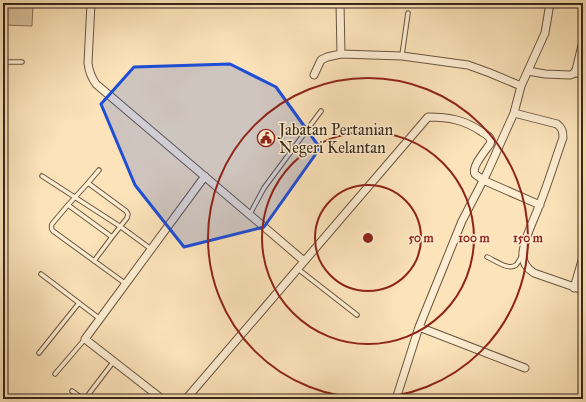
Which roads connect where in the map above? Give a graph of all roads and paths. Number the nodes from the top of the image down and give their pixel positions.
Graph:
1 (91, 3) edge
2 (340, 3) edge
3 (550, 3) edge
4 (408, 13) dead end
5 (583, 41) edge
6 (341, 54) junction
7 (402, 56) junction
8 (3, 62) edge
9 (22, 62) dead end
10 (528, 72) junction
11 (573, 74) junction
12 (314, 76) dead end
13 (583, 76) edge
14 (521, 86) junction
15 (321, 111) dead end
16 (514, 113) junction
17 (99, 170) dead end
18 (42, 176) dead end
19 (205, 176) junction
20 (483, 180) junction
21 (88, 183) junction
22 (75, 197) junction
23 (540, 204) junction
24 (68, 205) junction
25 (250, 214) junction
26 (121, 227) junction
27 (112, 237) junction
28 (151, 249) junction
29 (523, 254) junction
30 (487, 257) dead end
31 (583, 257) edge
32 (94, 261) junction
33 (304, 261) junction
34 (298, 269) junction
35 (41, 274) dead end
36 (126, 284) junction
37 (574, 288) junction
38 (583, 290) edge
39 (79, 303) junction
40 (358, 315) dead end
41 (100, 319) junction
42 (419, 327) junction
43 (85, 339) junction
44 (39, 353) dead end
45 (114, 361) junction
46 (525, 368) dead end
47 (55, 374) dead end
48 (72, 391) dead end
49 (84, 399) edge
50 (162, 399) edge
51 (186, 399) edge
52 (396, 399) edge

1 - 19 street
2 - 6 street
3 - 10 street
4 - 7 lane
5 - 11 street
6 - 7 street
6 - 12 street
7 - 14 street
8 - 9 lane
10 - 11 street
10 - 14 street
11 - 13 lane
14 - 16 street
15 - 25 lane
16 - 20 street
16 - 23 street
17 - 21 lane
18 - 22 lane
19 - 25 street
19 - 28 street
20 - 23 street
20 - 33 street
20 - 42 street
21 - 22 lane
21 - 26 lane
22 - 24 lane
22 - 26 lane
23 - 29 street
24 - 27 lane
24 - 32 lane
25 - 33 street
26 - 27 lane
26 - 28 lane
27 - 32 lane
28 - 36 street
29 - 30 lane
29 - 37 street
31 - 37 street
32 - 36 lane
33 - 34 street
34 - 40 lane
34 - 51 street
35 - 39 lane
36 - 41 street
37 - 38 street
39 - 41 lane
39 - 44 lane
41 - 43 street
42 - 46 street
42 - 52 street
43 - 45 street
43 - 47 lane
45 - 49 lane
45 - 50 street
48 - 49 lane

